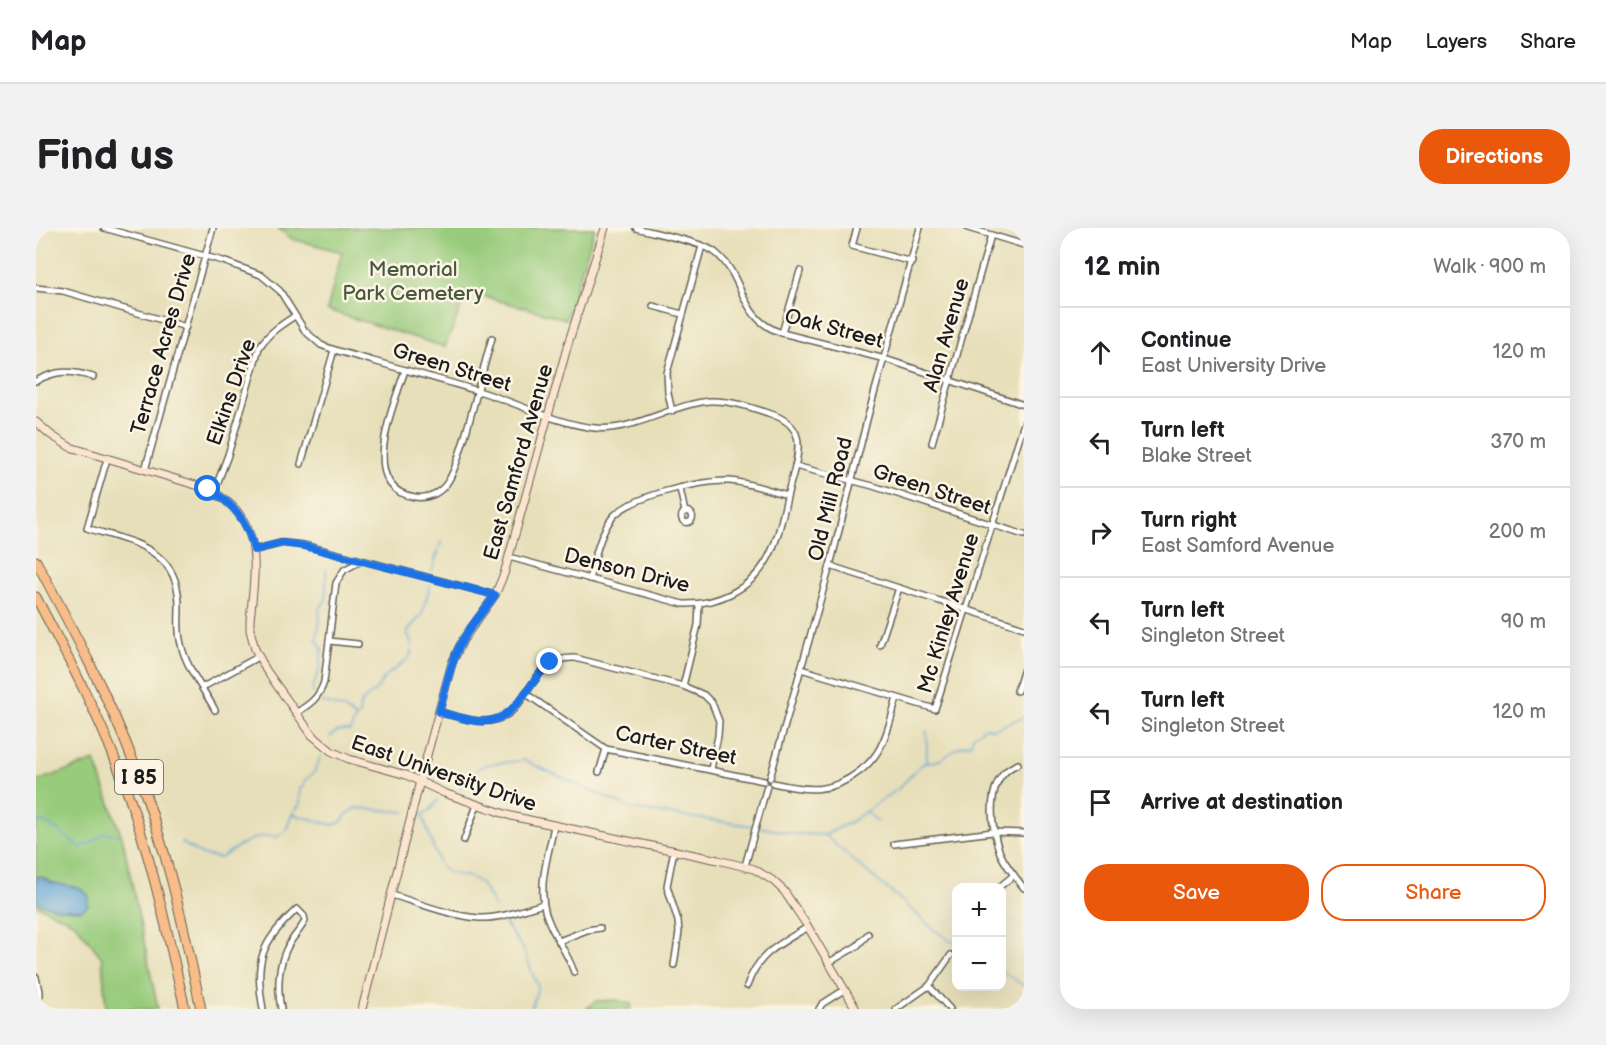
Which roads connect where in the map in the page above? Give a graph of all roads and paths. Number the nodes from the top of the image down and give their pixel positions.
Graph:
1 (104, 228) edge
2 (213, 228) edge
3 (605, 228) edge
4 (636, 228) edge
5 (857, 228) edge
6 (920, 228) edge
7 (968, 228) edge
8 (991, 235) junction
9 (1024, 245) edge
10 (702, 246) junction
11 (205, 257) junction
12 (912, 262) junction
13 (800, 271) dead end
14 (36, 288) edge
15 (653, 306) dead end
16 (682, 314) junction
17 (296, 316) junction
18 (186, 327) junction
19 (782, 333) junction
20 (492, 338) dead end
21 (334, 350) junction
22 (885, 359) junction
23 (405, 370) junction
24 (93, 377) dead end
25 (951, 380) junction
26 (36, 381) edge
27 (477, 390) junction
28 (1024, 405) edge
29 (672, 411) junction
30 (548, 416) junction
31 (36, 422) edge
32 (1024, 423) edge
33 (932, 443) dead end
34 (107, 459) junction
35 (301, 464) dead end
36 (795, 466) junction
37 (145, 470) junction
38 (853, 482) junction
39 (680, 489) junction
40 (214, 492) junction
41 (787, 495) junction
42 (685, 512) dead end
43 (992, 526) junction
44 (1024, 536) edge
45 (254, 550) junction
46 (509, 557) junction
47 (36, 561) edge
48 (362, 561) junction
49 (830, 567) junction
50 (589, 579) junction
51 (899, 588) junction
52 (495, 595) junction
53 (36, 597) edge
54 (699, 604) junction
55 (966, 609) junction
56 (1024, 628) edge
57 (329, 641) junction
58 (358, 644) dead end
59 (880, 645) dead end
60 (258, 657) junction
61 (801, 669) junction
62 (1024, 669) edge
63 (683, 686) junction
64 (203, 687) junction
65 (1017, 691) dead end
66 (525, 693) junction
67 (897, 698) junction
68 (215, 710) dead end
69 (439, 712) junction
70 (296, 713) junction
71 (606, 748) junction
72 (1018, 764) dead end
73 (711, 769) junction
74 (599, 772) dead end
75 (420, 781) junction
76 (769, 782) junction
77 (477, 805) junction
78 (554, 826) junction
79 (993, 832) junction
80 (1024, 833) edge
81 (464, 840) dead end
82 (894, 844) dead end
83 (674, 850) junction
84 (745, 866) junction
85 (1014, 875) junction
86 (1004, 883) edge
87 (1024, 888) edge
88 (392, 895) junction
89 (543, 904) junction
90 (808, 927) junction
91 (600, 928) dead end
92 (868, 934) dead end
93 (559, 941) junction
94 (951, 956) dead end
95 (828, 963) junction
96 (674, 965) dead end
97 (574, 972) dead end
98 (36, 977) edge
99 (929, 986) junction
100 (747, 987) dead end
101 (844, 990) junction
102 (39, 1009) edge
103 (185, 1009) edge
104 (201, 1009) edge
105 (263, 1009) edge
106 (281, 1009) edge
107 (362, 1009) edge
108 (819, 1009) edge
109 (856, 1009) edge
110 (896, 1009) edge
111 (950, 1009) edge

1 - 11 street, Green Street
2 - 11 street, Terrace Acres Drive
3 - 30 main road, East Samford Avenue
4 - 10 street, Oak Street
5 - 12 street
6 - 12 street, Old Mill Road
7 - 8 street
8 - 9 street
8 - 25 street, Alan Avenue
10 - 16 street
10 - 19 street, Oak Street
11 - 17 street, Green Street
11 - 18 street, Terrace Acres Drive
12 - 22 street, Old Mill Road
13 - 19 street
14 - 18 street
15 - 16 street
16 - 29 street
17 - 21 street, Green Street
17 - 40 street, Elkins Drive
18 - 37 street, Terrace Acres Drive
19 - 22 street, Oak Street
20 - 27 street
21 - 23 street, Green Street
21 - 35 street
22 - 25 street, Oak Street
22 - 38 street, Old Mill Road
23 - 27 street, Green Street
23 - 27 street
24 - 26 street
25 - 28 street, Oak Street
25 - 33 street, Alan Avenue
27 - 30 street, Green Street
29 - 30 street, Green Street
29 - 36 street, Green Street
30 - 46 main road, East Samford Avenue
31 - 34 main road, East University Drive
32 - 43 street, Mc Kinley Avenue
34 - 37 main road, East University Drive
34 - 64 street
36 - 38 street, Green Street
36 - 41 street, Denson Drive
37 - 40 main road, East University Drive
38 - 43 street, Green Street
38 - 49 street, Old Mill Road
39 - 41 street
39 - 42 street
39 - 50 street
40 - 45 main road, East University Drive
41 - 54 street, Denson Drive
43 - 44 street, Green Street
43 - 55 street, Mc Kinley Avenue
45 - 48 street
45 - 60 main road, East University Drive
46 - 50 street, Denson Drive
46 - 52 main road, East Samford Avenue
47 - 104 highway, I 85
48 - 52 street
48 - 57 street
49 - 51 street
49 - 61 street, Old Mill Road
50 - 54 street, Denson Drive
51 - 55 street
51 - 59 street
52 - 69 main road, East Samford Avenue
53 - 103 highway, I 85
54 - 63 street
55 - 56 street
55 - 67 street, Mc Kinley Avenue
57 - 58 street
57 - 70 street
60 - 64 street
60 - 70 main road, East University Drive
61 - 67 street
61 - 76 street, Old Mill Road
62 - 65 street
63 - 66 street
63 - 73 street
64 - 68 street
66 - 69 street
66 - 71 street, Carter Street
67 - 76 street, Carter Street
69 - 75 main road, East Samford Avenue
70 - 75 main road, East University Drive
71 - 73 street, Carter Street
71 - 74 street
72 - 79 street
73 - 76 street, Carter Street
75 - 77 main road, East University Drive
75 - 88 main road, East Samford Avenue
76 - 84 street, Old Mill Road
77 - 78 main road, East University Drive
77 - 81 street
78 - 83 main road, East University Drive
78 - 89 street
79 - 80 street
79 - 82 street
79 - 85 street
83 - 84 main road, East University Drive
83 - 96 street
84 - 90 main road, East University Drive
85 - 86 street
85 - 87 street
88 - 89 street
88 - 107 main road, East Samford Avenue
89 - 93 street
90 - 95 main road, East University Drive
90 - 100 street
91 - 93 street
92 - 95 street
93 - 97 street
94 - 99 street
95 - 101 main road, East University Drive
98 - 102 street
99 - 110 street
99 - 111 street
101 - 108 street
101 - 109 main road, East University Drive
105 - 106 street

